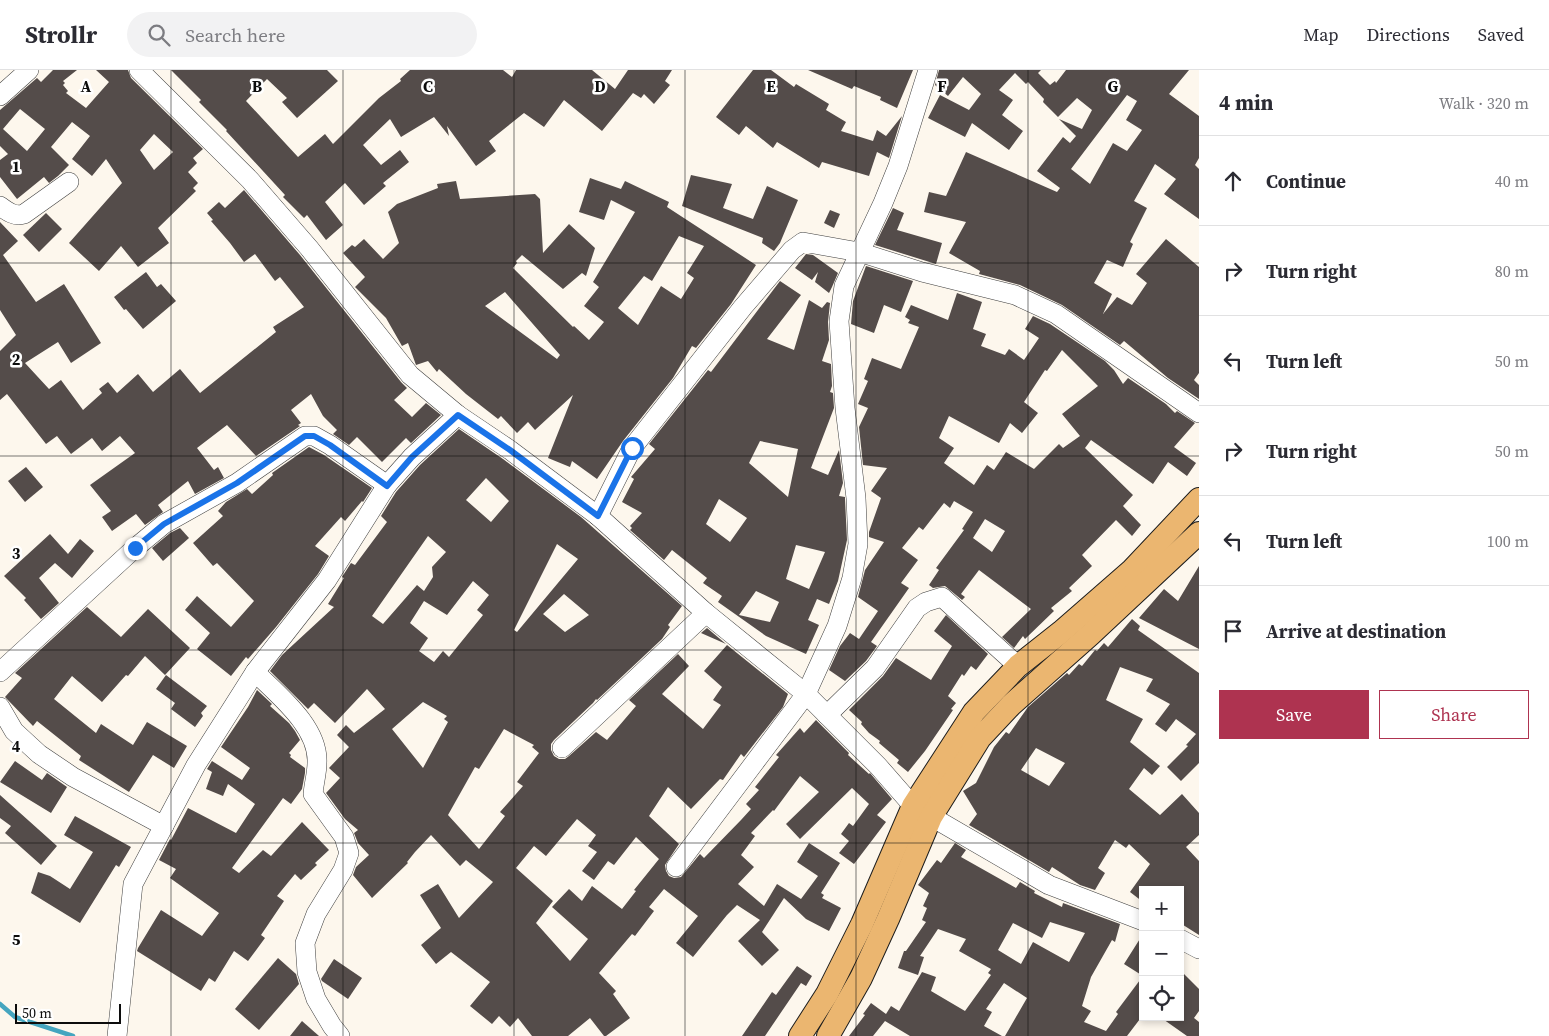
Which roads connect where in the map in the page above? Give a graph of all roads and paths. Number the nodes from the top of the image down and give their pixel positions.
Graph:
1 (29, 70) edge
2 (139, 70) edge
3 (928, 70) edge
4 (0, 96) edge
5 (69, 182) dead end
6 (0, 206) edge
7 (860, 252) junction
8 (1199, 413) edge
9 (458, 415) junction
10 (387, 486) junction
11 (1199, 499) edge
12 (598, 516) junction
13 (1199, 533) edge
14 (706, 613) junction
15 (1018, 666) junction
16 (0, 672) edge
17 (255, 672) junction
18 (806, 694) junction
19 (0, 707) edge
20 (827, 715) junction
21 (562, 748) dead end
22 (922, 811) junction
23 (164, 826) junction
24 (676, 867) dead end
25 (1139, 919) edge
26 (1184, 942) edge
27 (1199, 949) edge
28 (117, 1036) edge
29 (340, 1036) edge
30 (800, 1036) edge
31 (828, 1036) edge

1 - 4 street
2 - 9 street
3 - 7 street
5 - 6 street
7 - 8 street
7 - 12 street
7 - 18 street
9 - 10 street
9 - 12 street
10 - 16 street
10 - 17 street
11 - 15 main road
12 - 14 street
13 - 22 main road
14 - 18 street
14 - 21 street
15 - 20 street
15 - 22 main road
17 - 23 street
17 - 29 street
18 - 20 street
18 - 24 street
19 - 23 street
20 - 22 street
22 - 25 street
22 - 30 main road
22 - 31 main road
23 - 28 street
26 - 27 street

